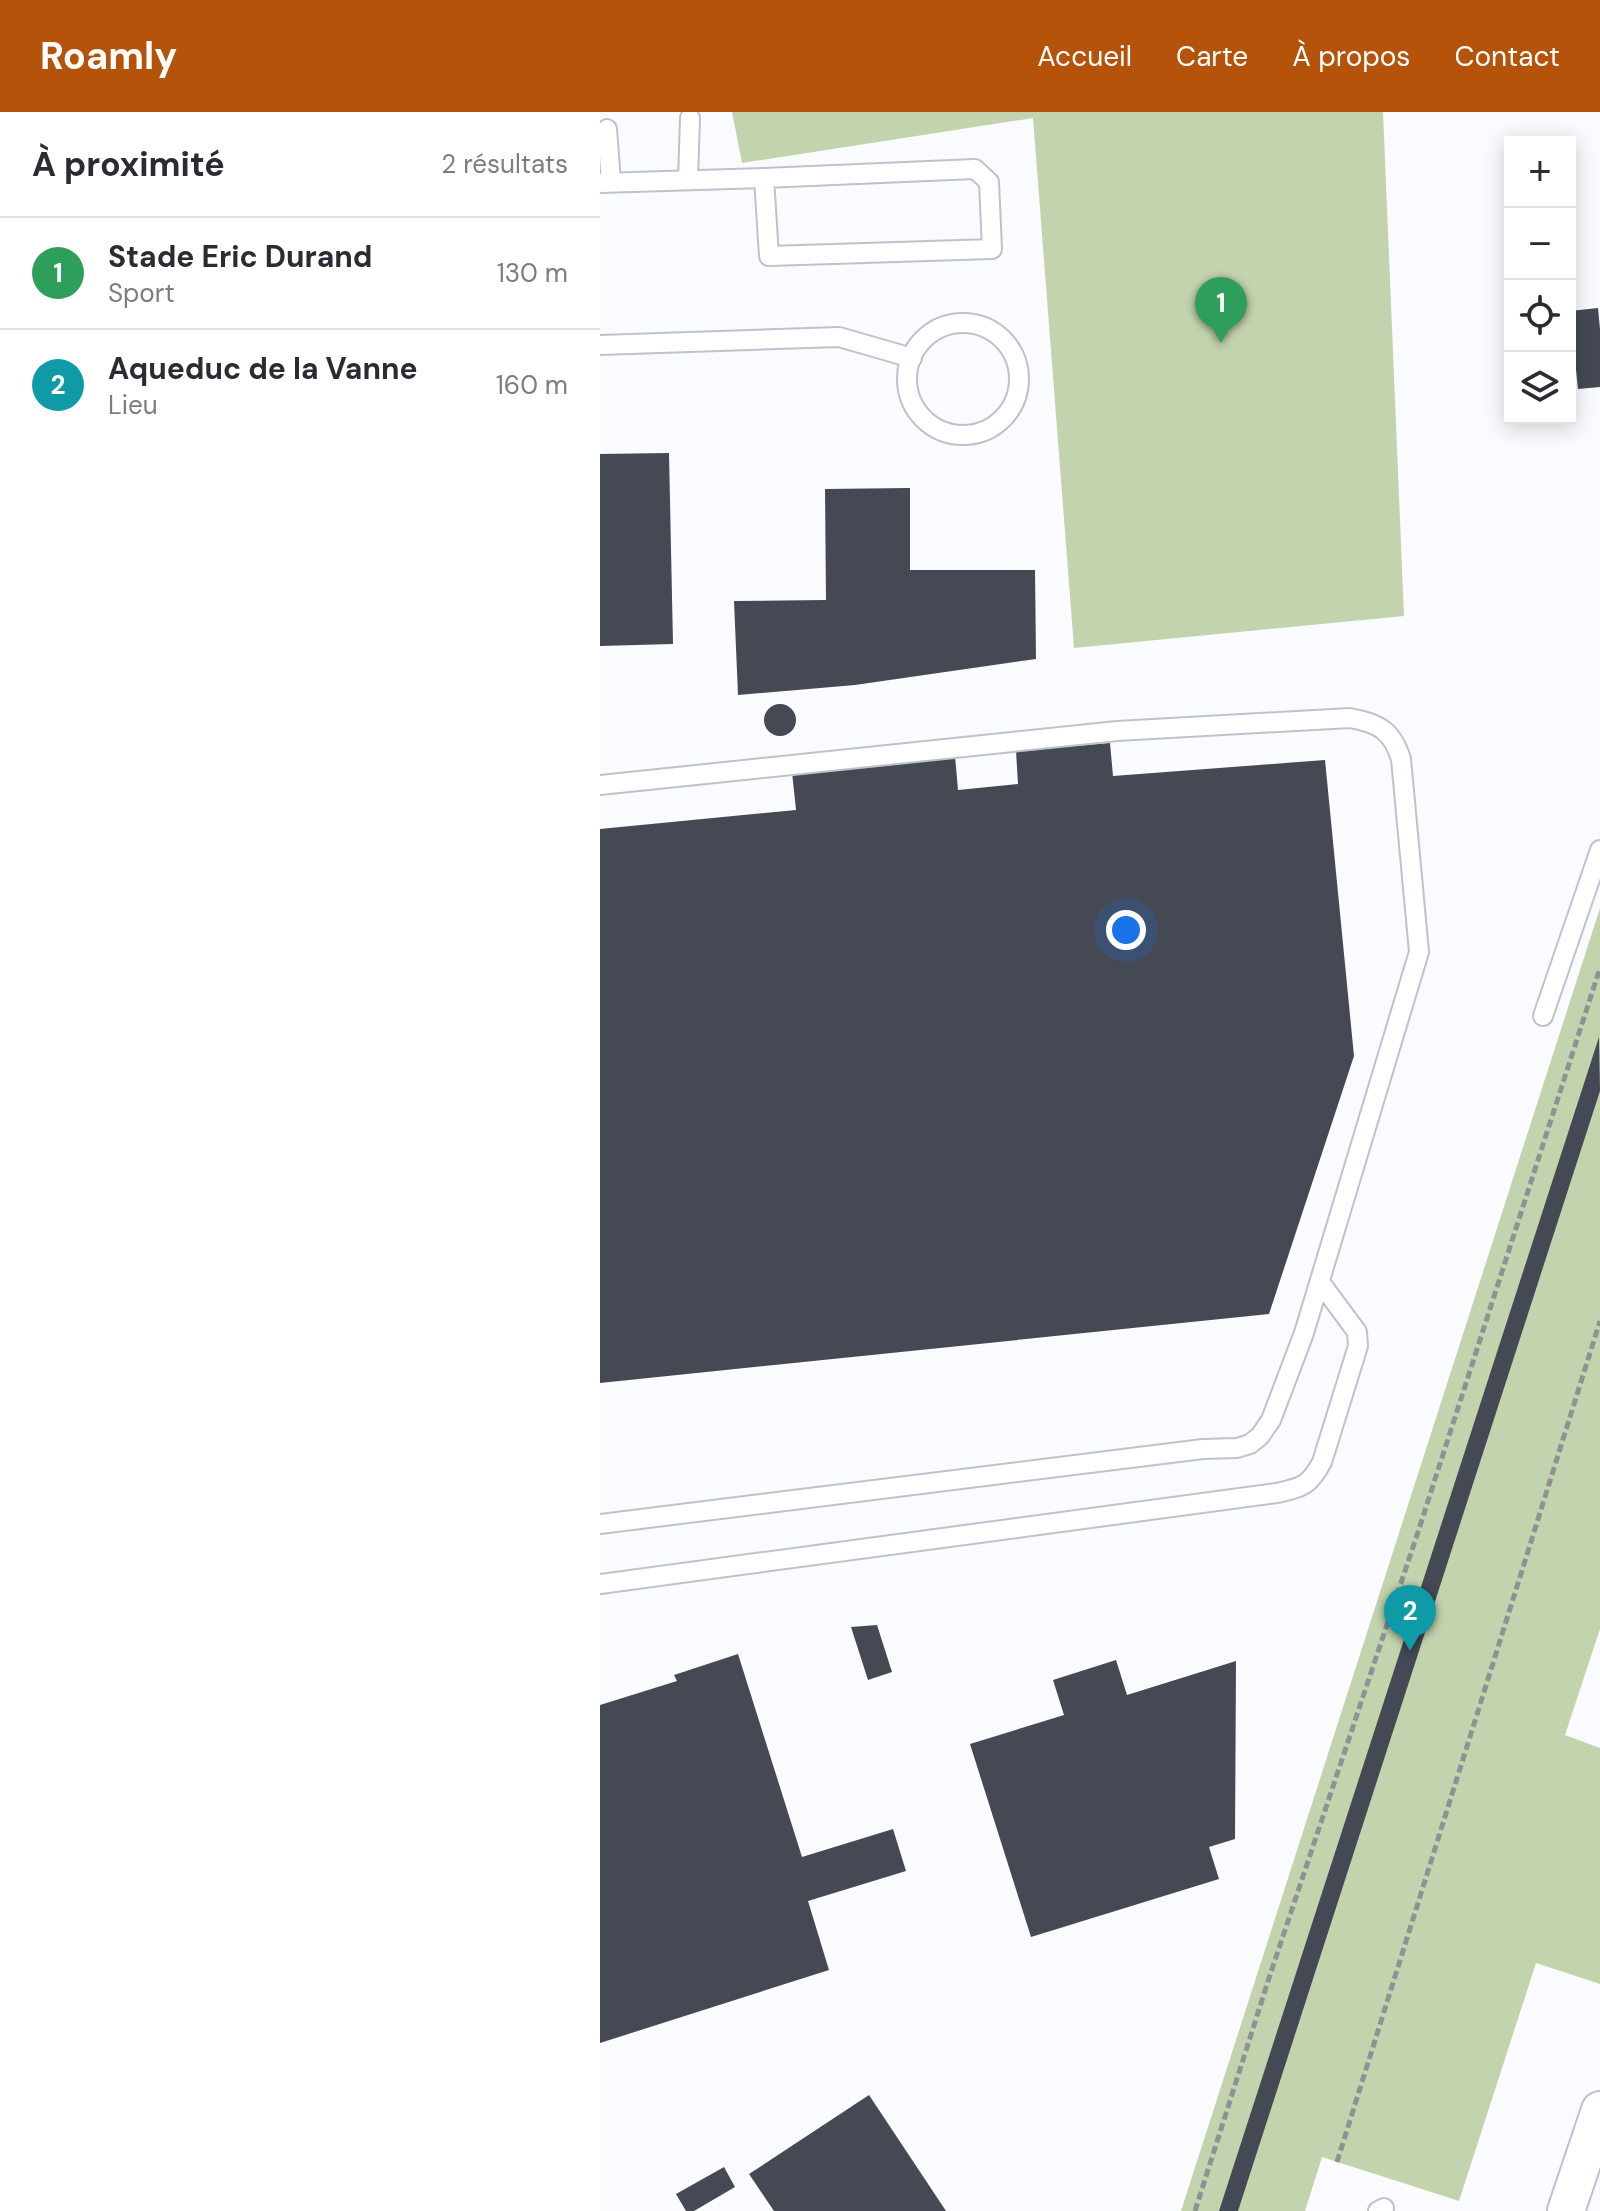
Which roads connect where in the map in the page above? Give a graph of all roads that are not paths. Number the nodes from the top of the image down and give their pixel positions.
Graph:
1 (690, 118) dead end
2 (607, 129) dead end
3 (764, 178) junction
4 (688, 180) junction
5 (606, 183) edge
6 (600, 345) edge
7 (912, 358) junction
8 (600, 785) edge
9 (1600, 850) edge
10 (1543, 1016) dead end
11 (1320, 1282) junction
12 (600, 1524) edge
13 (600, 1584) edge
14 (1600, 2110) edge
15 (1566, 2211) edge

1 - 4 lane
2 - 5 lane
3 - 3 lane
3 - 4 lane
4 - 5 lane
6 - 7 lane
7 - 7 lane
8 - 11 lane
9 - 10 lane
11 - 12 lane
11 - 13 lane
14 - 15 street

